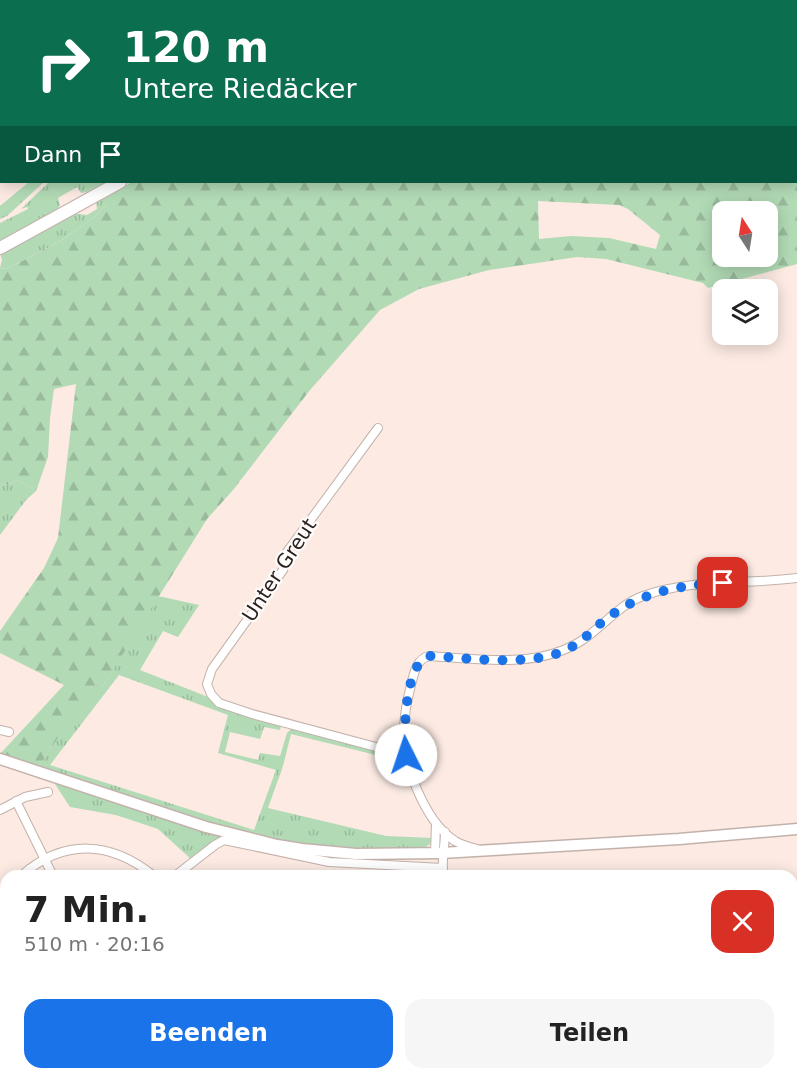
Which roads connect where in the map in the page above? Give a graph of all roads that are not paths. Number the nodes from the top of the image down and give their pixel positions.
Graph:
1 (118, 183) edge
2 (0, 248) edge
3 (378, 428) dead end
4 (797, 578) edge
5 (406, 755) junction
6 (0, 759) edge
7 (48, 792) dead end
8 (16, 801) junction
9 (0, 810) edge
10 (436, 824) junction
11 (797, 829) edge
12 (445, 832) junction
13 (483, 851) junction
14 (438, 853) junction
15 (45, 859) junction
16 (29, 870) edge
17 (50, 870) edge
18 (146, 870) edge
19 (183, 870) edge

1 - 2 highway
3 - 5 street, Unter Greut
4 - 5 street
5 - 10 street
6 - 14 main road
7 - 8 street
8 - 9 street
8 - 15 street
10 - 12 street
10 - 14 street
11 - 13 main road
12 - 13 street
12 - 14 street
13 - 14 main road
14 - 19 street
15 - 16 street
15 - 17 street
15 - 18 street

